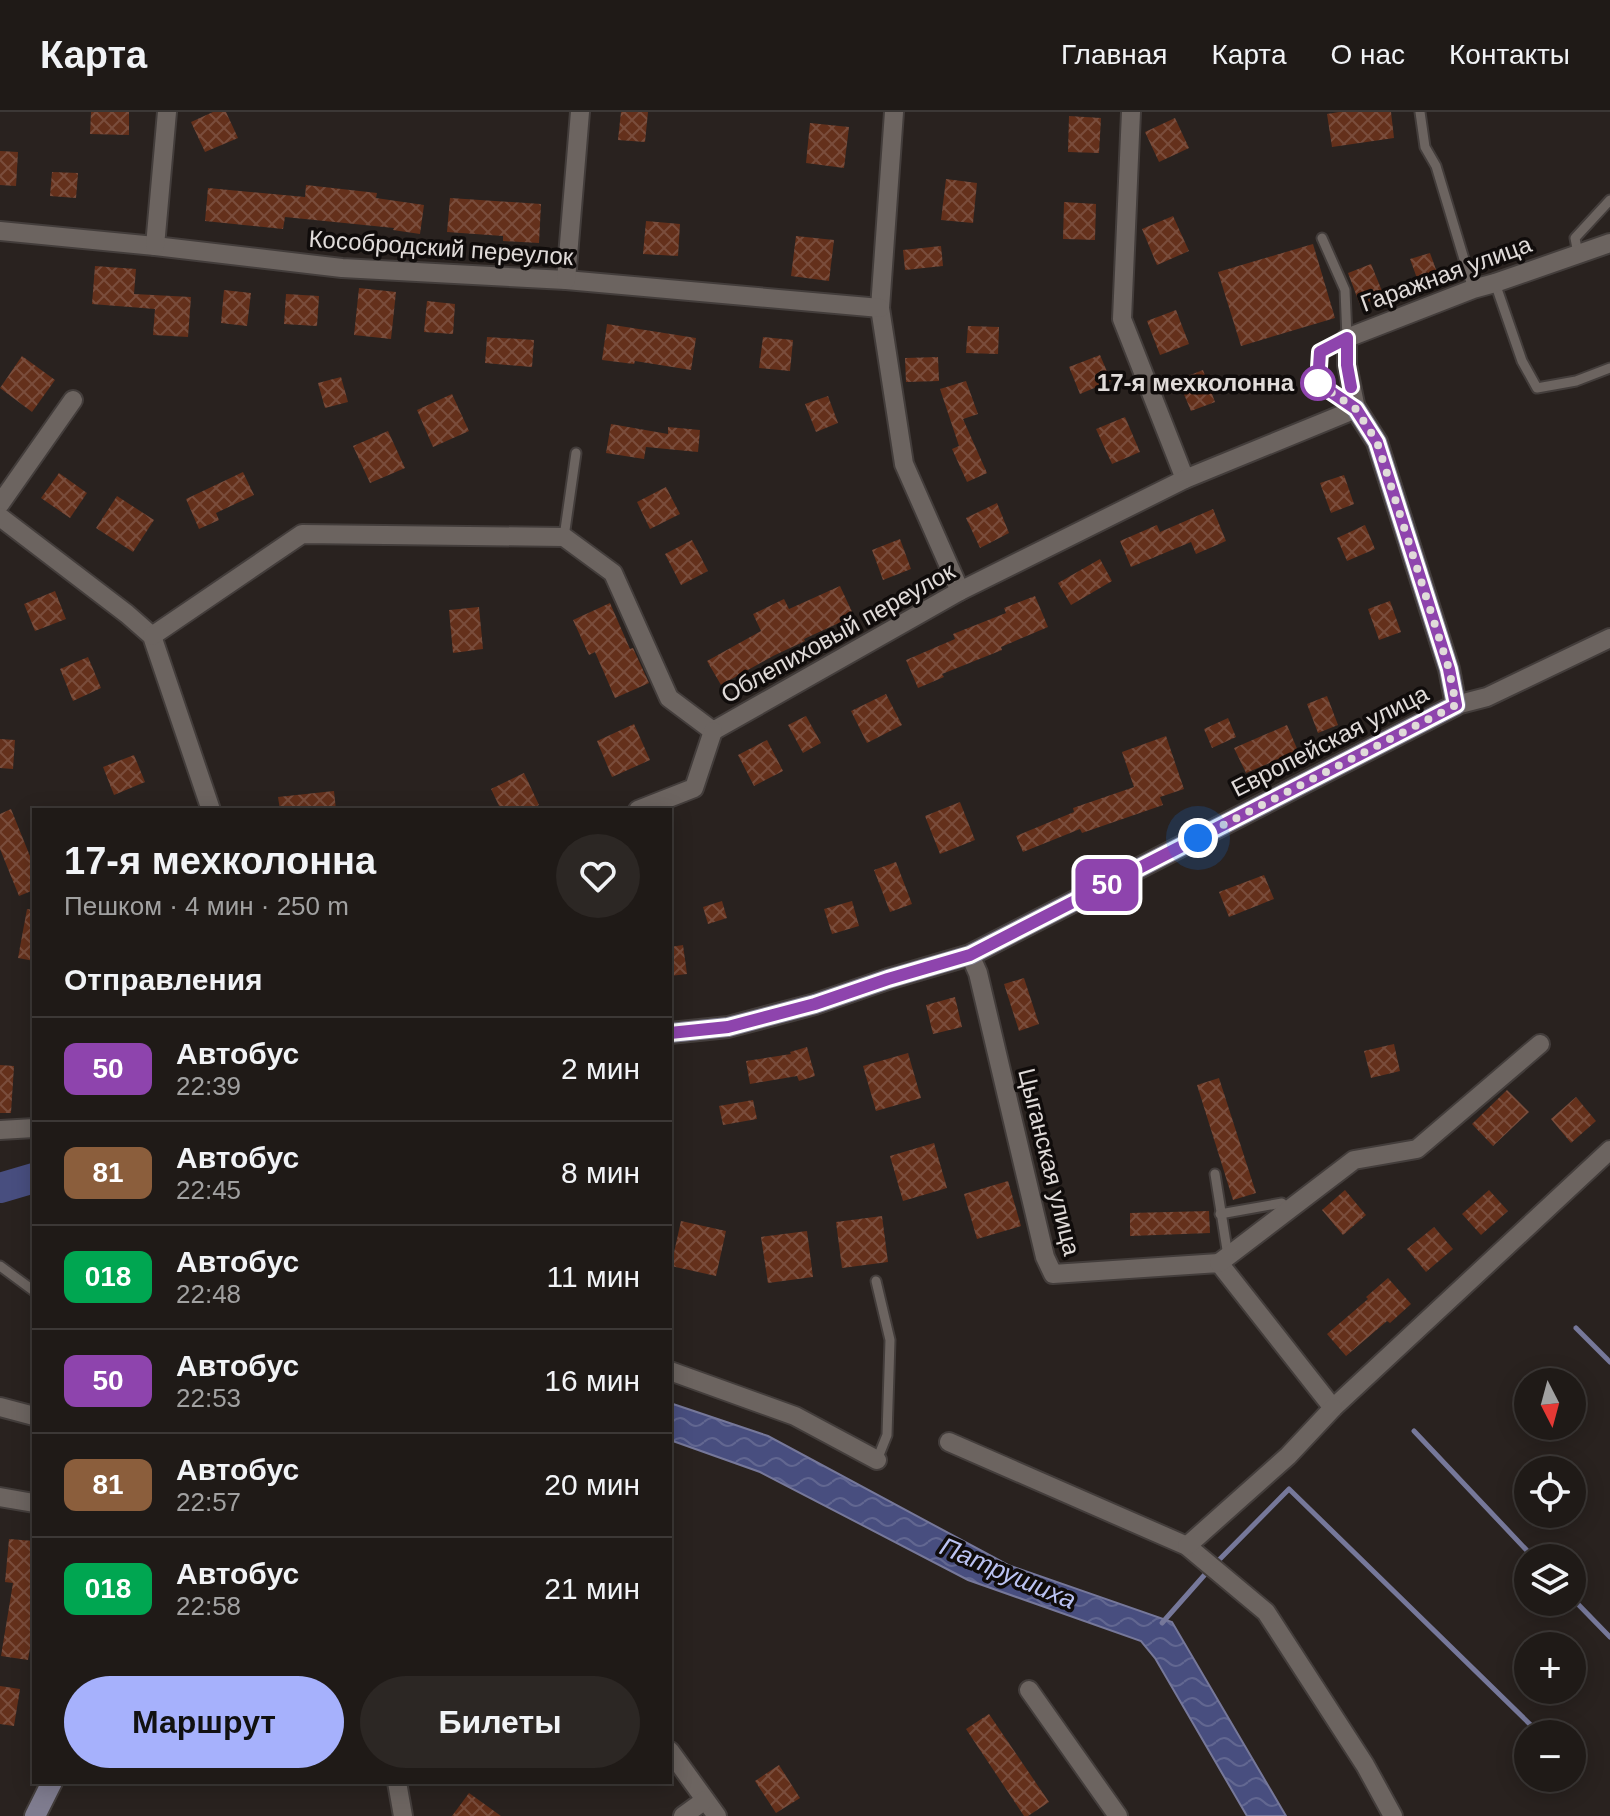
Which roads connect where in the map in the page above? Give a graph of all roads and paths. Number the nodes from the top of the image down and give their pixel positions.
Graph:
1 (167, 112) edge
2 (580, 112) edge
3 (894, 112) edge
4 (1131, 112) edge
5 (1420, 112) edge
6 (1610, 200) edge
7 (0, 231) edge
8 (1322, 238) dead end
9 (1610, 243) edge
10 (155, 246) junction
11 (1578, 254) junction
12 (566, 280) junction
13 (1495, 283) junction
14 (1473, 289) junction
15 (880, 308) junction
16 (1347, 338) junction
17 (1610, 368) edge
18 (73, 400) dead end
19 (1356, 409) junction
20 (576, 453) dead end
21 (1185, 479) junction
22 (0, 504) edge
23 (0, 517) edge
24 (564, 537) junction
25 (960, 591) junction
26 (152, 636) junction
27 (1610, 638) edge
28 (1456, 705) junction
29 (713, 731) junction
30 (210, 808) edge
31 (643, 808) edge
32 (970, 955) junction
33 (672, 1033) edge
34 (1540, 1044) dead end
35 (32, 1128) edge
36 (0, 1130) edge
37 (1610, 1150) edge
38 (1215, 1174) dead end
39 (1288, 1210) junction
40 (1220, 1214) junction
41 (1223, 1260) junction
42 (0, 1266) edge
43 (876, 1281) dead end
44 (32, 1290) edge
45 (672, 1372) edge
46 (0, 1407) edge
47 (1333, 1408) junction
48 (32, 1415) edge
49 (949, 1442) dead end
50 (877, 1460) joint
51 (0, 1497) edge
52 (32, 1503) edge
53 (1187, 1546) junction
54 (1029, 1690) dead end
55 (672, 1754) edge
56 (51, 1784) edge
57 (397, 1784) edge
58 (705, 1800) junction
59 (35, 1816) edge
60 (403, 1816) edge
61 (683, 1816) edge
62 (717, 1816) edge
63 (1118, 1816) edge
64 (1393, 1816) edge

1 - 10 street
2 - 12 street
3 - 15 street
4 - 21 street
5 - 14 lane
6 - 11 lane
7 - 10 street, Кособродский переулок
8 - 16 lane
9 - 11 street, Гаражная улица
10 - 12 street, Кособродский переулок
11 - 13 street, Гаражная улица
12 - 15 street, Кособродский переулок
13 - 14 street, Гаражная улица
13 - 17 lane
14 - 16 street, Гаражная улица
15 - 25 street
16 - 19 street, Гаражная улица
16 - 19 lane
18 - 22 street
19 - 21 street, Облепиховый переулок
19 - 28 street, Гаражная улица
20 - 24 lane
21 - 25 street, Облепиховый переулок
23 - 26 street
24 - 26 street
24 - 29 street, Облепиховый переулок
25 - 29 street, Облепиховый переулок
26 - 30 street
27 - 28 street, Европейская улица
28 - 32 street, Европейская улица
29 - 31 street
32 - 33 street, Европейская улица
32 - 41 street, Цыганская улица
34 - 39 street
35 - 36 street
37 - 47 street
38 - 40 lane
39 - 40 lane
39 - 41 street
40 - 41 lane
41 - 47 street
42 - 44 lane
43 - 50 lane
45 - 50 street
46 - 48 street
47 - 53 street
49 - 53 street
51 - 52 street
53 - 64 street
54 - 63 street
55 - 58 street
56 - 59 street
57 - 60 street
58 - 61 street
58 - 62 street

